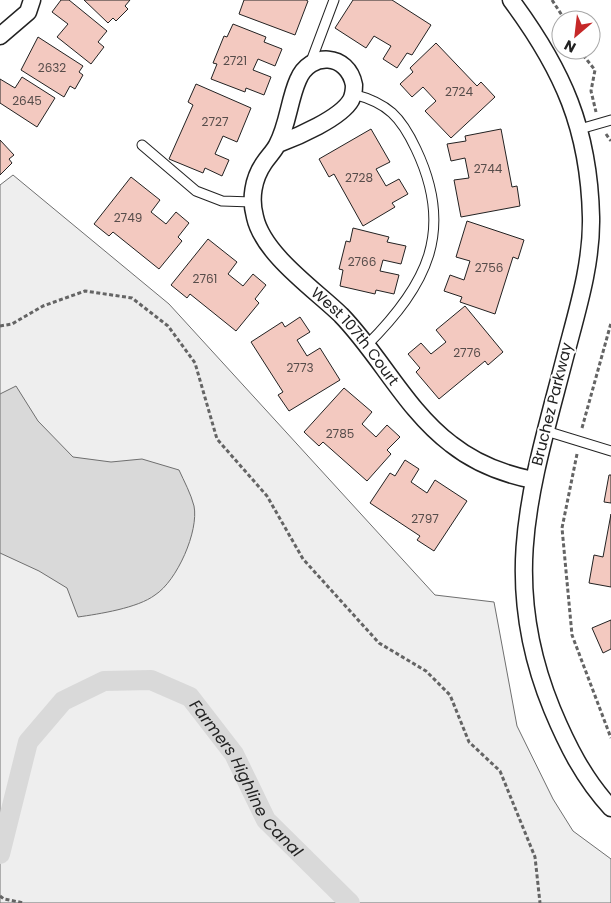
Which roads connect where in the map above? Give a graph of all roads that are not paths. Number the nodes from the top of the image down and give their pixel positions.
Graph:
1 (32, 0) edge
2 (334, 0) edge
3 (511, 0) edge
4 (0, 36) edge
5 (310, 64) junction
6 (353, 94) junction
7 (611, 120) edge
8 (580, 129) junction
9 (278, 144) junction
10 (142, 145) dead end
11 (252, 202) junction
12 (367, 345) junction
13 (546, 431) junction
14 (611, 451) edge
15 (533, 480) junction
16 (611, 808) edge

1 - 4 street
2 - 5 lane
3 - 8 street, Bruchez Parkway
5 - 6 street
5 - 9 street, West 107th Court
6 - 9 street
6 - 12 lane
7 - 8 lane
8 - 13 street, Bruchez Parkway
9 - 11 street, West 107th Court
10 - 11 lane
11 - 12 street, West 107th Court
12 - 15 street, West 107th Court
13 - 14 lane
13 - 15 street, Bruchez Parkway
15 - 16 street, Bruchez Parkway

